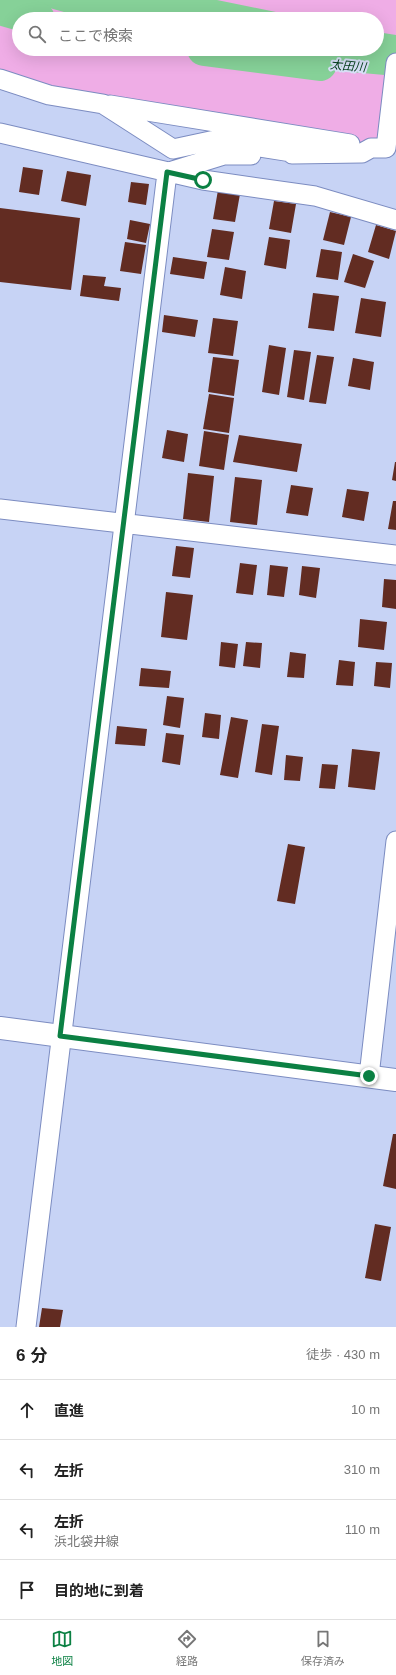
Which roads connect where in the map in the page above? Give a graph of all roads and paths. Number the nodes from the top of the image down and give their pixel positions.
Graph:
1 (396, 63) edge
2 (0, 78) edge
3 (103, 104) junction
4 (0, 132) edge
5 (385, 146) edge
6 (304, 154) junction
7 (167, 172) junction
8 (396, 220) edge
9 (0, 509) edge
10 (123, 523) junction
11 (396, 555) edge
12 (396, 841) edge
13 (0, 1028) edge
14 (60, 1036) junction
15 (369, 1076) junction
16 (396, 1080) edge
17 (26, 1327) edge

1 - 5 street
2 - 3 street
3 - 5 street
3 - 6 street
4 - 7 street
5 - 6 street
6 - 7 street
7 - 8 street
7 - 10 street
9 - 10 street
10 - 11 street
10 - 14 street
12 - 15 street
13 - 14 main road
14 - 15 main road
14 - 17 street
15 - 16 main road

